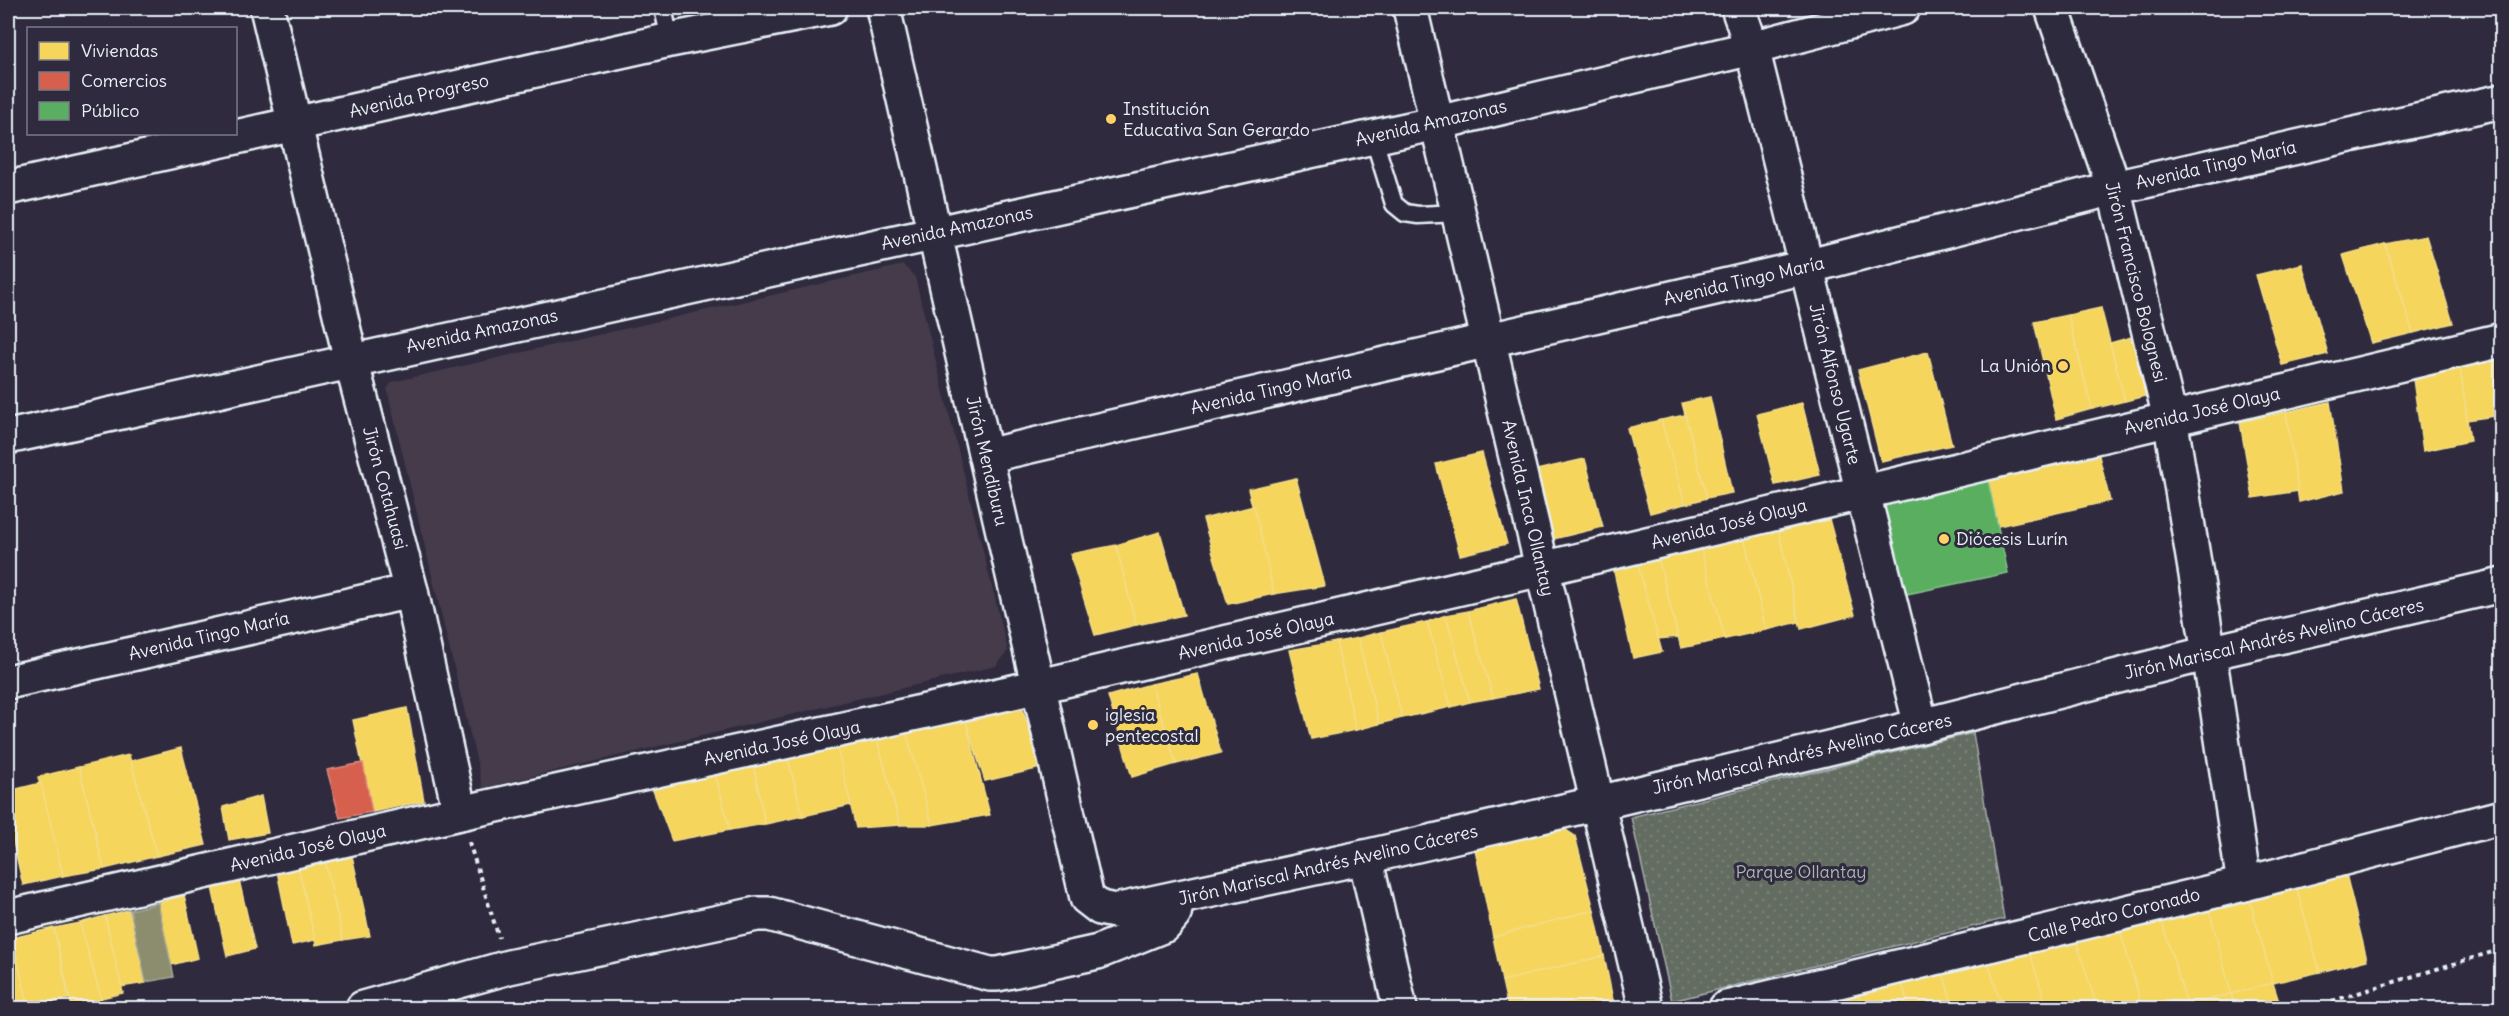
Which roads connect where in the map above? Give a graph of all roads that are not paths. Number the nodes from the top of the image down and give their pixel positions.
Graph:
1 (267, 8) edge
2 (663, 8) edge
3 (830, 8) edge
4 (883, 8) edge
5 (1410, 8) edge
6 (1738, 8) edge
7 (1903, 8) edge
8 (2052, 8) edge
9 (670, 40) junction
10 (1752, 48) junction
11 (2502, 101) edge
12 (1437, 123) junction
13 (294, 124) junction
14 (1373, 136) junction
15 (8, 188) edge
16 (2115, 188) junction
17 (1458, 213) junction
18 (935, 233) junction
19 (1806, 267) junction
20 (1488, 340) junction
21 (2502, 340) edge
22 (351, 360) junction
23 (2170, 418) junction
24 (8, 437) edge
25 (986, 456) junction
26 (1862, 492) junction
27 (1542, 569) junction
28 (2502, 585) edge
29 (411, 591) junction
30 (2209, 653) junction
31 (8, 682) edge
32 (1040, 686) junction
33 (1921, 726) junction
34 (1598, 803) junction
35 (460, 813) junction
36 (2502, 817) edge
37 (1365, 857) junction
38 (2244, 884) junction
39 (1178, 899) junction
40 (1100, 908) joint
41 (8, 916) edge
42 (363, 1008) edge
43 (1400, 1008) edge
44 (1646, 1008) edge
45 (1726, 1008) edge

1 - 13 street, Jirón Cotahuasi
2 - 9 lane
3 - 9 street, Avenida Progreso
4 - 18 street, Jirón Mendiburu
5 - 12 street, Avenida Inca Ollantay
6 - 10 street, Jirón Alfonso Ugarte
7 - 10 street, Avenida Amazonas
8 - 16 street, Jirón Francisco Bolognesi
9 - 13 street, Avenida Progreso
10 - 12 street, Avenida Amazonas
10 - 19 street, Jirón Alfonso Ugarte
11 - 16 street, Avenida Tingo María
12 - 14 street, Avenida Amazonas
12 - 17 street, Avenida Inca Ollantay
13 - 15 street, Avenida Progreso
13 - 22 street, Jirón Cotahuasi
14 - 17 lane
14 - 18 street, Avenida Amazonas
16 - 19 street, Avenida Tingo María
16 - 23 street, Jirón Francisco Bolognesi
17 - 20 street, Avenida Inca Ollantay
18 - 22 street, Avenida Amazonas
18 - 25 street, Jirón Mendiburu
19 - 20 street, Avenida Tingo María
19 - 26 street, Jirón Alfonso Ugarte
20 - 25 street, Avenida Tingo María
20 - 27 street, Avenida Inca Ollantay
21 - 23 street, Avenida José Olaya
22 - 24 street, Avenida Amazonas
22 - 29 street, Jirón Cotahuasi
23 - 26 street, Avenida José Olaya
23 - 30 street, Jirón Francisco Bolognesi
25 - 32 street, Jirón Mendiburu
26 - 27 street, Avenida José Olaya
26 - 33 street, Jirón Alfonso Ugarte
27 - 32 street, Avenida José Olaya
27 - 34 street, Avenida Inca Ollantay
28 - 30 street, Jirón Mariscal Andrés Avelino Cáceres
29 - 31 street, Avenida Tingo María
29 - 35 street, Jirón Cotahuasi
30 - 33 street, Jirón Mariscal Andrés Avelino Cáceres
30 - 38 street, Jirón Francisco Bolognesi
32 - 35 street, Avenida José Olaya
32 - 40 street, Jirón Mendiburu
33 - 34 street, Jirón Mariscal Andrés Avelino Cáceres
34 - 37 street, Jirón Mariscal Andrés Avelino Cáceres
34 - 44 street, Avenida Inca Ollantay
35 - 41 street, Avenida José Olaya
36 - 38 street, Calle Pedro Coronado
37 - 39 street, Jirón Mariscal Andrés Avelino Cáceres
37 - 43 street
38 - 45 street, Calle Pedro Coronado
39 - 40 street, Jirón Mariscal Andrés Avelino Cáceres
39 - 42 street

